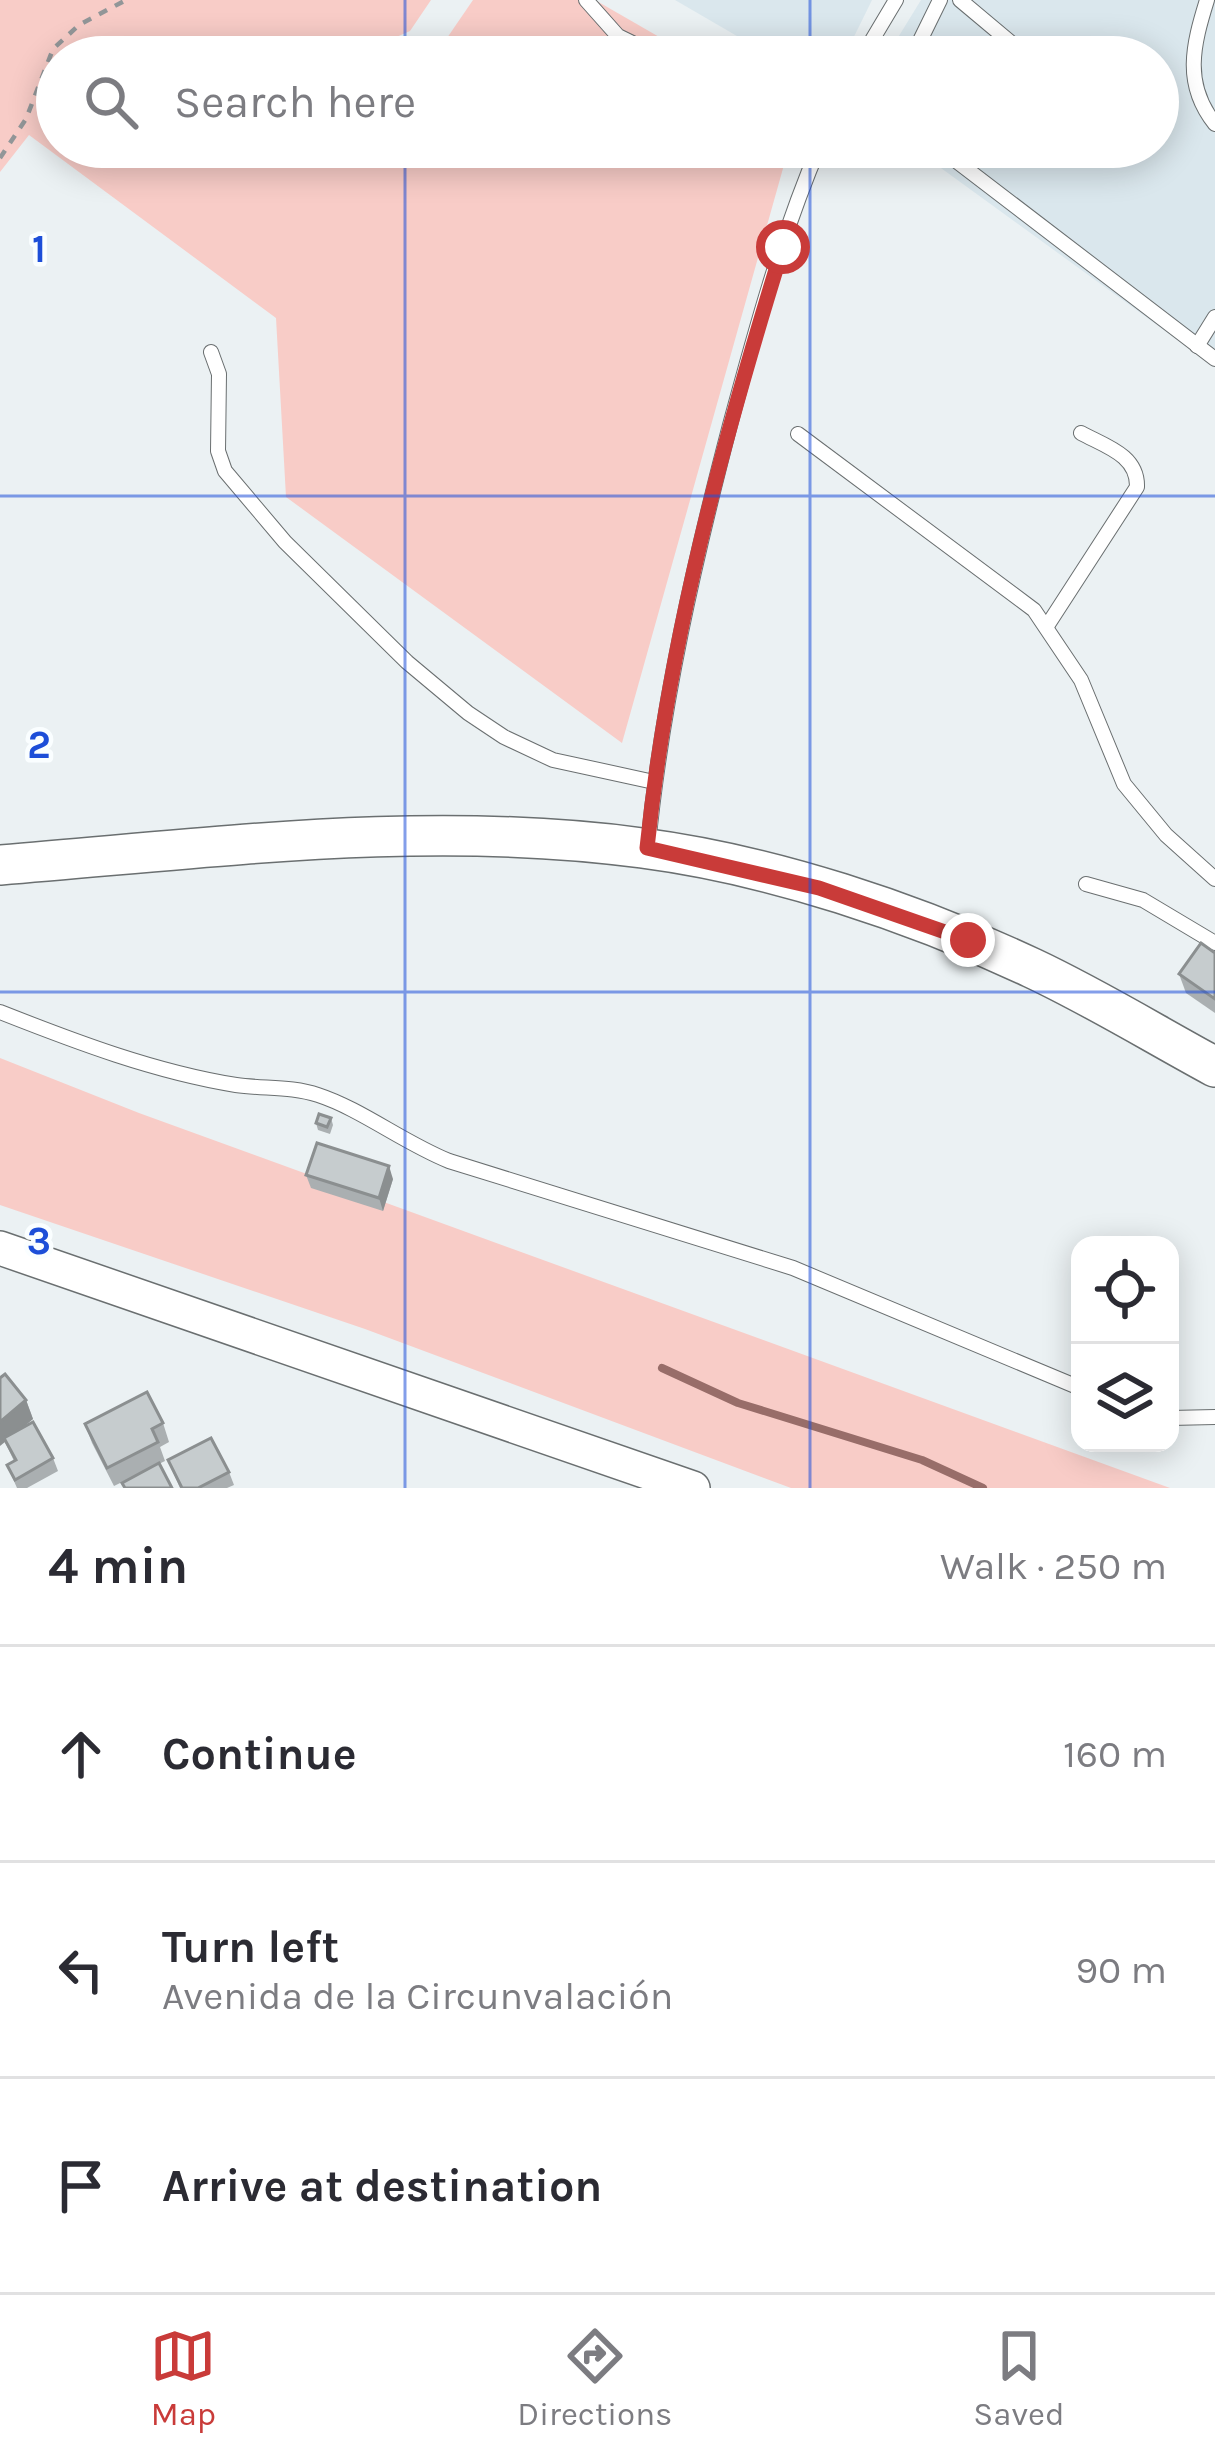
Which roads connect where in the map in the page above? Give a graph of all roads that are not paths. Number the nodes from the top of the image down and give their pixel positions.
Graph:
1 (586, 0) edge
2 (896, 0) edge
3 (940, 0) edge
4 (960, 0) edge
5 (1207, 0) edge
6 (618, 36) edge
7 (875, 36) edge
8 (923, 36) edge
9 (1003, 36) edge
10 (1215, 124) edge
11 (812, 168) edge
12 (965, 168) edge
13 (1215, 316) edge
14 (1198, 346) junction
15 (211, 352) dead end
16 (1215, 359) edge
17 (1081, 433) dead end
18 (798, 434) dead end
19 (1047, 626) junction
20 (654, 782) junction
21 (647, 848) junction
22 (0, 865) edge
23 (1215, 879) edge
24 (1086, 884) dead end
25 (1215, 943) edge
26 (0, 1012) edge
27 (1215, 1067) edge
28 (0, 1248) edge
29 (1071, 1384) edge
30 (1215, 1417) edge
31 (1179, 1418) edge
32 (693, 1488) edge

1 - 6 lane
2 - 7 lane
3 - 8 lane
4 - 9 lane
5 - 10 lane
11 - 20 lane
12 - 14 lane
13 - 14 lane
14 - 16 lane
15 - 20 lane
17 - 19 lane
18 - 19 lane
19 - 23 lane
20 - 21 lane
21 - 22 main road
21 - 27 main road
24 - 25 lane
26 - 29 lane
28 - 32 street
30 - 31 lane

